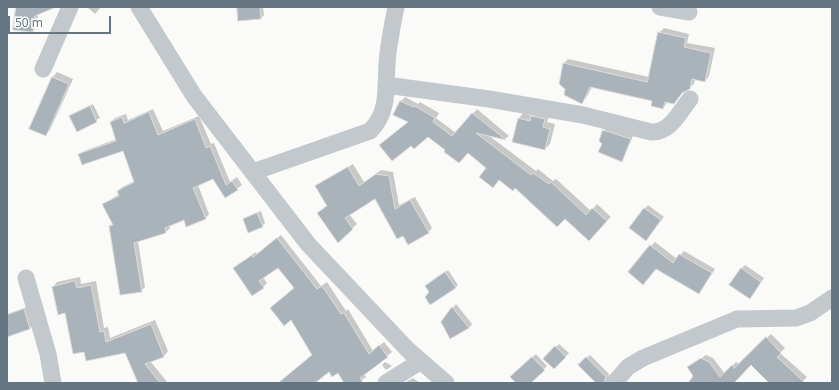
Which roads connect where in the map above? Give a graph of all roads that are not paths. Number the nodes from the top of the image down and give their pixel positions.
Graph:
1 (70, 7) edge
2 (139, 7) edge
3 (396, 7) edge
4 (660, 7) edge
5 (689, 12) dead end
6 (43, 69) dead end
7 (386, 85) junction
8 (690, 99) dead end
9 (253, 172) junction
10 (26, 278) dead end
11 (832, 298) edge
12 (421, 361) junction
13 (53, 383) edge
14 (386, 383) edge
15 (446, 383) edge
16 (614, 383) edge

1 - 6 street
2 - 9 street
3 - 7 street
4 - 5 street
7 - 8 street
7 - 9 street
9 - 12 street
10 - 13 street
11 - 16 street
12 - 14 street
12 - 15 street

